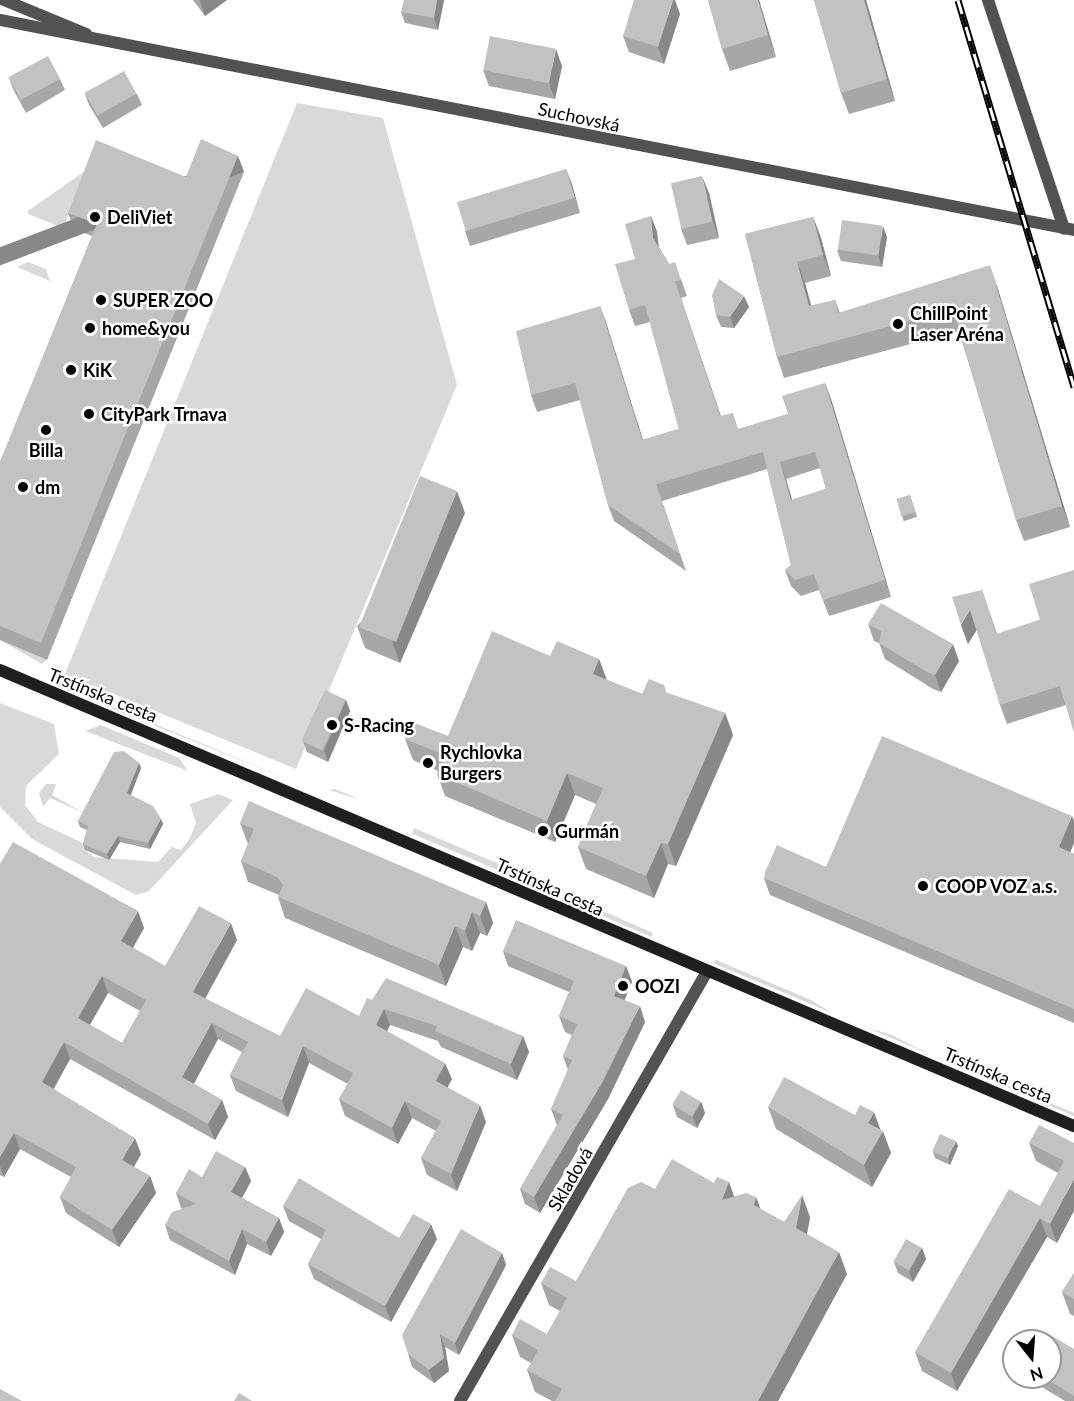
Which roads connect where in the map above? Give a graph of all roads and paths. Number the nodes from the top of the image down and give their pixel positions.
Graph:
1 (4, 0) edge
2 (988, 0) edge
3 (27, 6) edge
4 (0, 20) edge
5 (87, 35) junction
6 (1069, 230) edge
7 (0, 670) edge
8 (6, 676) edge
9 (706, 973) junction
10 (1074, 1126) edge
11 (460, 1401) edge

1 - 3 street, Suchovská
2 - 6 street
3 - 5 street, Suchovská
4 - 5 street, Suchovská
5 - 6 street, Suchovská
7 - 8 main road, Trstínska cesta
8 - 9 main road, Trstínska cesta
9 - 10 main road, Trstínska cesta
9 - 11 street, Skladová

